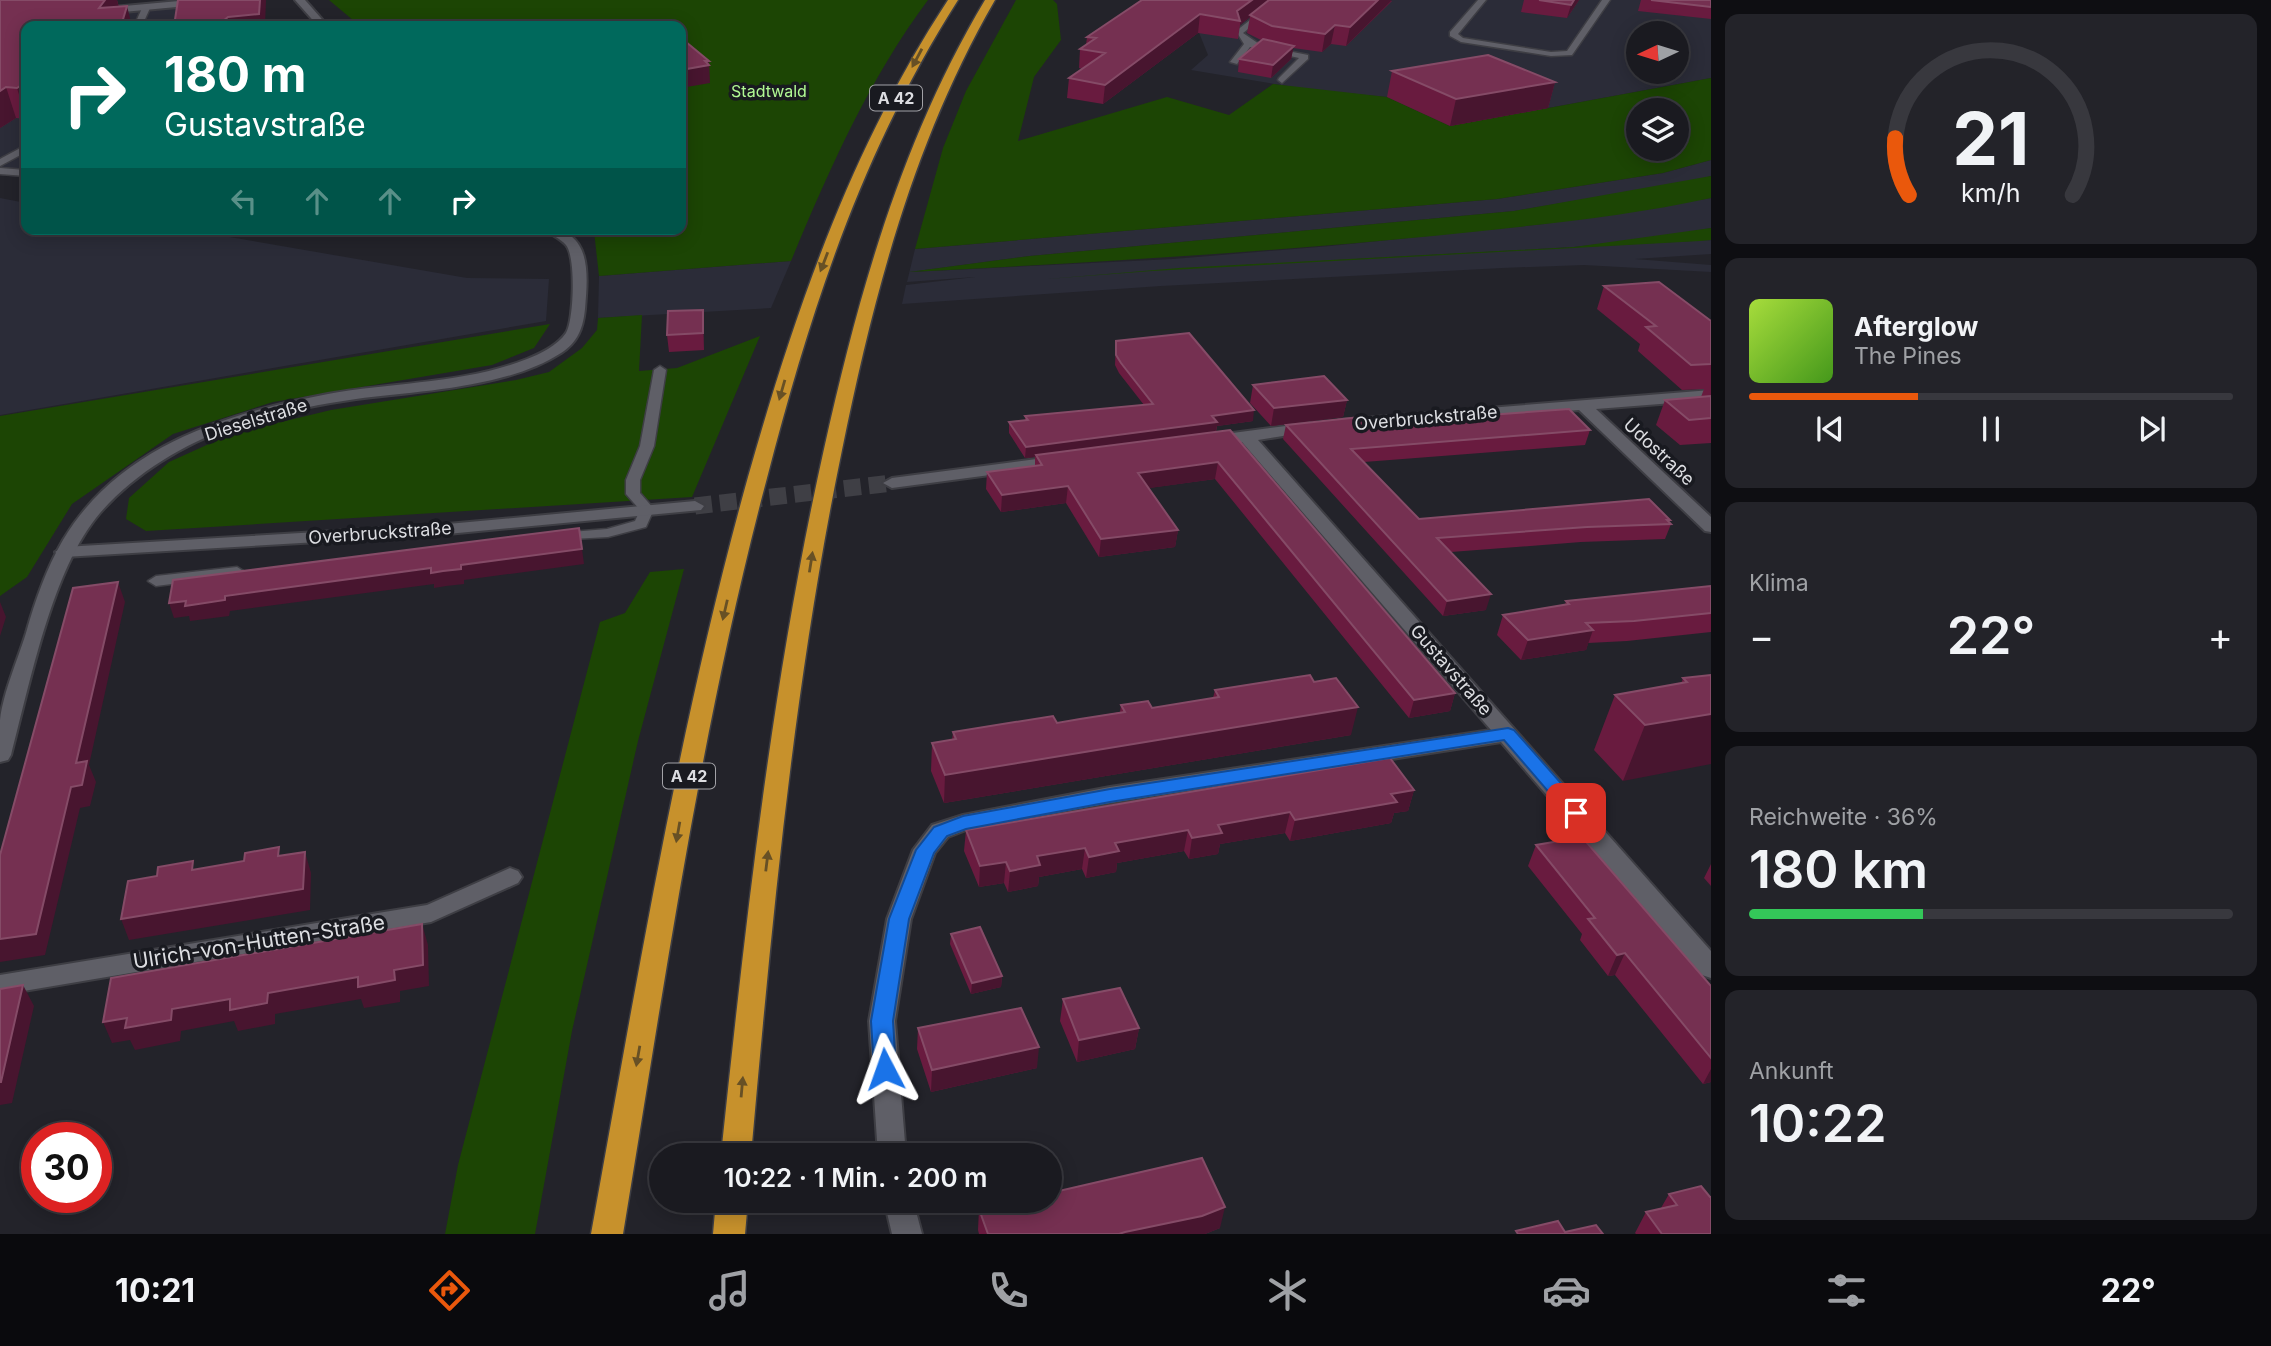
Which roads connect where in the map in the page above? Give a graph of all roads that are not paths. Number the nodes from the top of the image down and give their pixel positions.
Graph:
1 (219, 0) edge
2 (300, 0) edge
3 (953, 0) edge
4 (990, 0) edge
5 (1281, 0) edge
6 (1482, 0) edge
7 (1606, 0) edge
8 (146, 8) junction
9 (89, 12) edge
10 (140, 21) edge
11 (319, 21) edge
12 (1248, 44) junction
13 (1234, 62) dead end
14 (1282, 80) dead end
15 (21, 151) edge
16 (0, 163) edge
17 (0, 171) edge
18 (21, 173) edge
19 (562, 235) edge
20 (660, 370) dead end
21 (1711, 395) edge
22 (1581, 404) junction
23 (1246, 436) junction
24 (1192, 443) edge
25 (1077, 459) edge
26 (892, 483) tunnel mouth
27 (695, 506) tunnel mouth
28 (647, 509) junction
29 (1711, 527) edge
30 (543, 538) edge
31 (64, 552) junction
32 (253, 570) edge
33 (156, 581) dead end
34 (1508, 734) junction
35 (0, 755) edge
36 (510, 877) dead end
37 (1711, 968) edge
38 (0, 985) edge
39 (737, 1143) edge
40 (891, 1143) edge
41 (731, 1213) edge
42 (901, 1213) edge
43 (607, 1234) edge
44 (729, 1234) edge
45 (906, 1234) edge

1 - 8 street
2 - 11 street
3 -> 43 highway, A 42
39 -> 4 highway, A 42
5 - 12 lane
6 - 7 lane
8 - 9 street
8 - 10 lane
12 - 13 lane
12 - 14 lane
15 - 16 lane
17 - 18 lane
19 - 31 street, Dieselstraße
20 - 28 lane
21 - 22 street, Overbruckstraße
22 - 23 street, Overbruckstraße
22 - 29 street, Udostraße
23 - 24 street, Overbruckstraße
23 - 34 street, Gustavstraße
25 - 26 street
27 - 28 street, Overbruckstraße
28 - 30 lane
28 - 31 street, Overbruckstraße
31 - 35 street, Dieselstraße
32 - 33 lane
34 - 37 street, Gustavstraße
34 - 40 street
36 - 38 street, Ulrich-von-Hutten-Straße
41 - 44 highway
42 - 45 street

